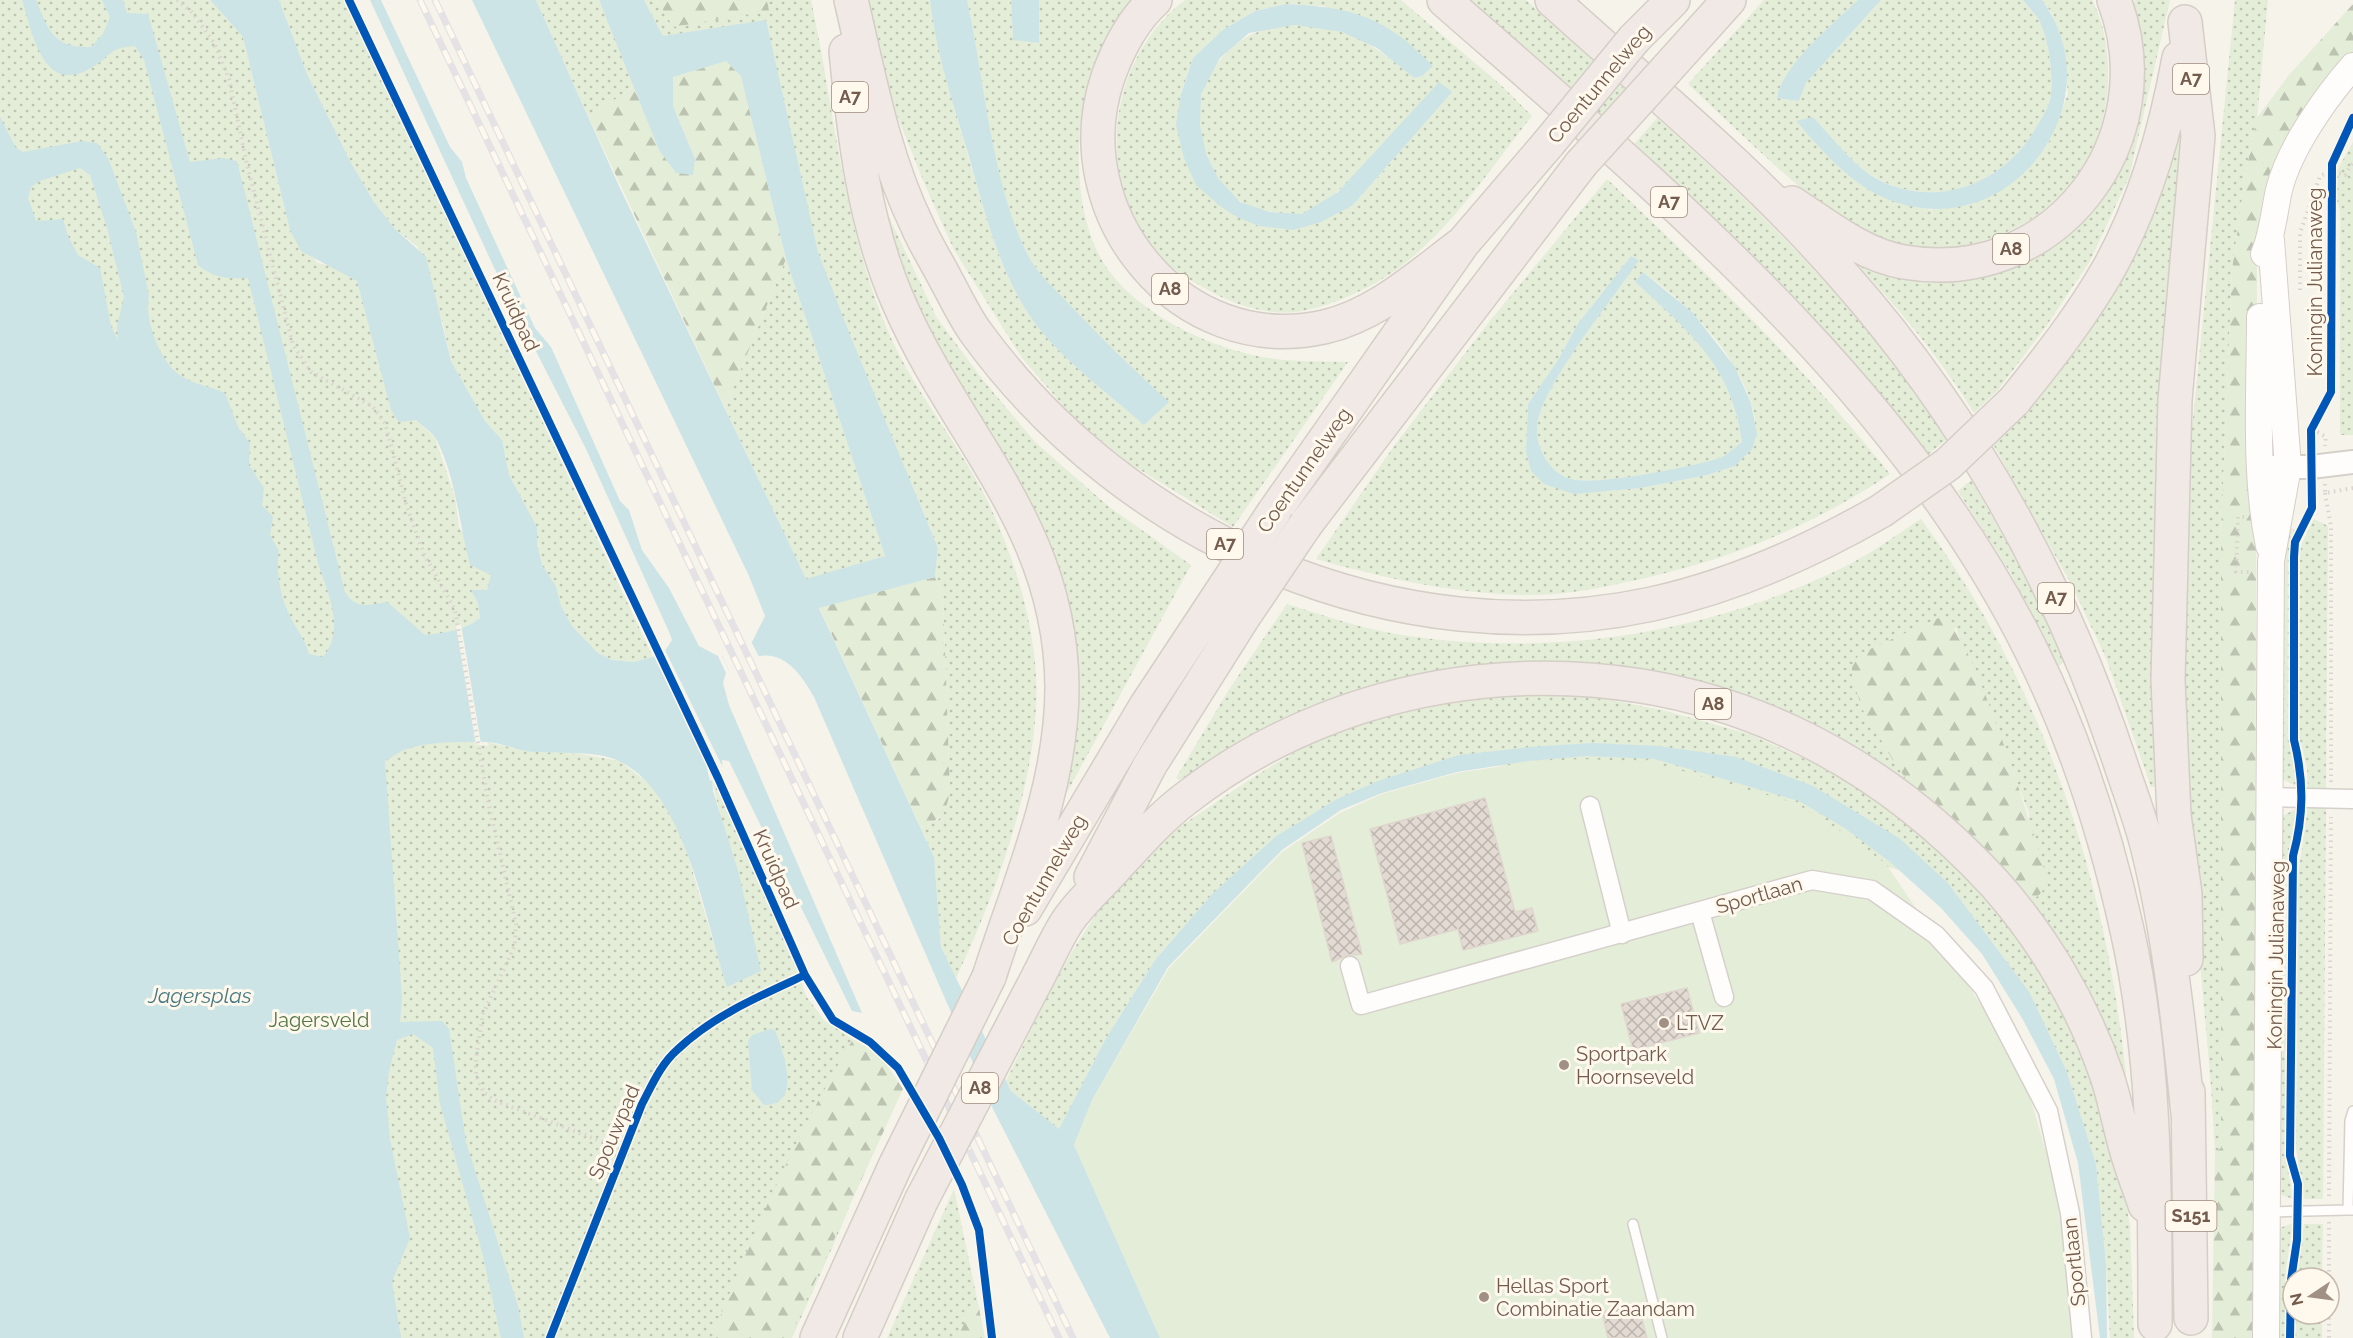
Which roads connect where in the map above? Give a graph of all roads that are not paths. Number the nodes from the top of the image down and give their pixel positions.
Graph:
1 (842, 0) edge
2 (851, 0) edge
3 (1155, 0) edge
4 (1444, 0) edge
5 (1552, 0) edge
6 (1673, 0) edge
7 (1729, 0) edge
8 (2114, 0) edge
9 (2187, 11) edge
10 (2353, 66) edge
11 (1740, 170) junction
12 (2271, 240) junction
13 (1463, 243) junction
14 (2353, 462) edge
15 (2260, 467) junction
16 (2300, 467) junction
17 (2271, 561) junction
18 (2270, 797) junction
19 (2353, 800) edge
20 (1590, 806) dead end
21 (1700, 912) junction
22 (1013, 920) junction
23 (1068, 921) junction
24 (1622, 934) junction
25 (1350, 966) dead end
26 (1724, 997) dead end
27 (2353, 1111) edge
28 (2188, 1114) junction
29 (2351, 1210) edge
30 (2267, 1212) junction
31 (1633, 1224) dead end
32 (2155, 1232) junction
33 (2191, 1318) dead end
34 (2155, 1324) dead end
35 (817, 1338) edge
36 (860, 1338) edge
37 (1662, 1338) edge
38 (2082, 1338) edge
39 (2266, 1338) edge

1 - 22 highway, A7
2 - 9 highway, A7, bridge
3 - 13 highway, A8
4 - 32 highway, A7
5 - 11 highway, A7
6 - 13 highway, Coentunnelweg / A8, bridge
7 - 23 highway, Coentunnelweg / A8, bridge
8 - 11 highway, A8
9 - 28 highway, A7
10 - 12 main road, Koningin Julianaweg
11 - 28 highway, A7
12 - 15 main road, Koningin Julianaweg
12 - 16 main road, Koningin Julianaweg
13 - 22 highway, Coentunnelweg / A8, bridge
14 - 16 street
15 - 16 street
15 - 17 main road, Koningin Julianaweg
16 - 17 main road, Koningin Julianaweg
17 - 18 main road, Koningin Julianaweg
18 - 19 street
18 - 30 main road, Koningin Julianaweg
20 - 24 street
21 - 24 street, Sportlaan
21 - 26 street
21 - 38 street, Sportlaan
22 - 35 highway, A8, bridge
23 - 32 highway, A8
23 - 36 highway, A8, bridge
24 - 25 street, Sportlaan
27 - 29 lane
28 - 33 highway, S151
29 - 30 lane
30 - 39 main road, Koningin Julianaweg
31 - 37 lane
32 - 34 highway, S151

